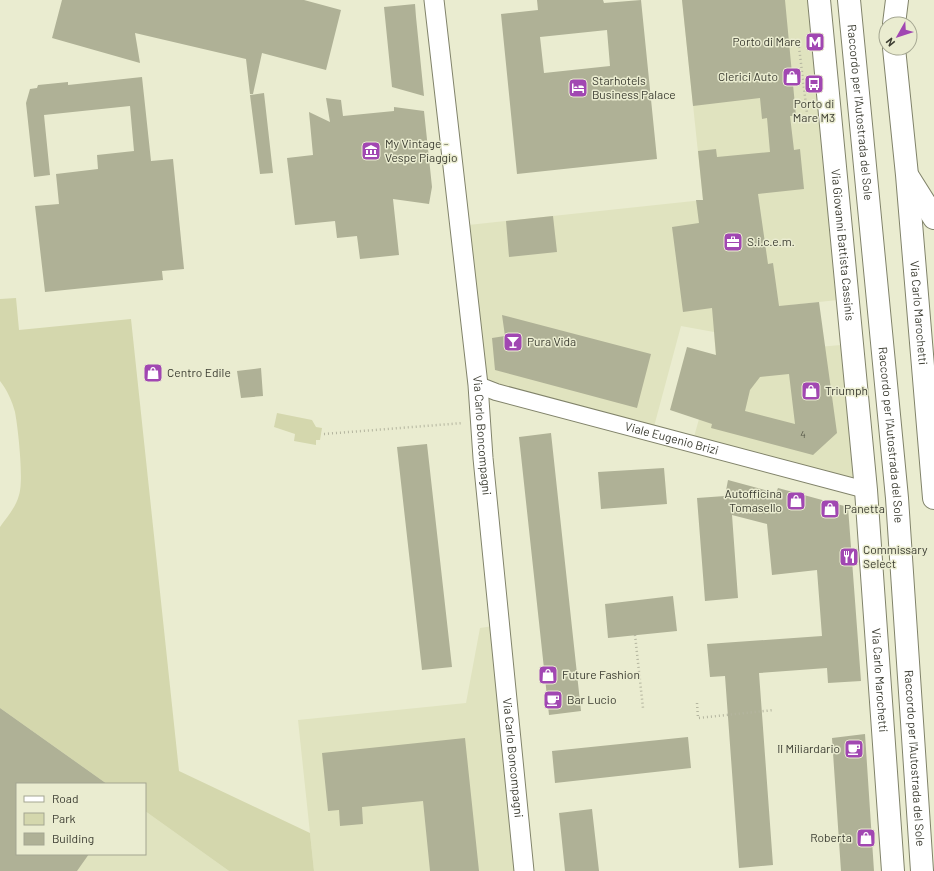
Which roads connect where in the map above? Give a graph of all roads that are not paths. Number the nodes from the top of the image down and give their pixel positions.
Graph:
1 (434, 0) edge
2 (819, 0) edge
3 (849, 0) edge
4 (890, 0) edge
5 (897, 0) edge
6 (892, 16) edge
7 (894, 16) edge
8 (895, 56) edge
9 (907, 175) junction
10 (934, 218) edge
11 (934, 328) edge
12 (921, 347) junction
13 (478, 385) junction
14 (866, 490) junction
15 (934, 498) edge
16 (524, 871) edge
17 (892, 871) edge
18 (922, 871) edge

1 - 13 street, Via Carlo Boncompagni
2 - 14 main road, Via Giovanni Battista Cassinis
3 - 18 main road, Raccordo per l'Autostrada del Sole
4 - 6 main road
5 - 7 main road
8 - 9 main road
9 - 10 main road
9 - 12 main road, Via Carlo Marochetti
11 - 12 main road
12 - 15 main road, Via Carlo Marochetti
13 - 14 street, Viale Eugenio Brizi
13 - 16 street, Via Carlo Boncompagni
14 - 17 main road, Via Carlo Marochetti

